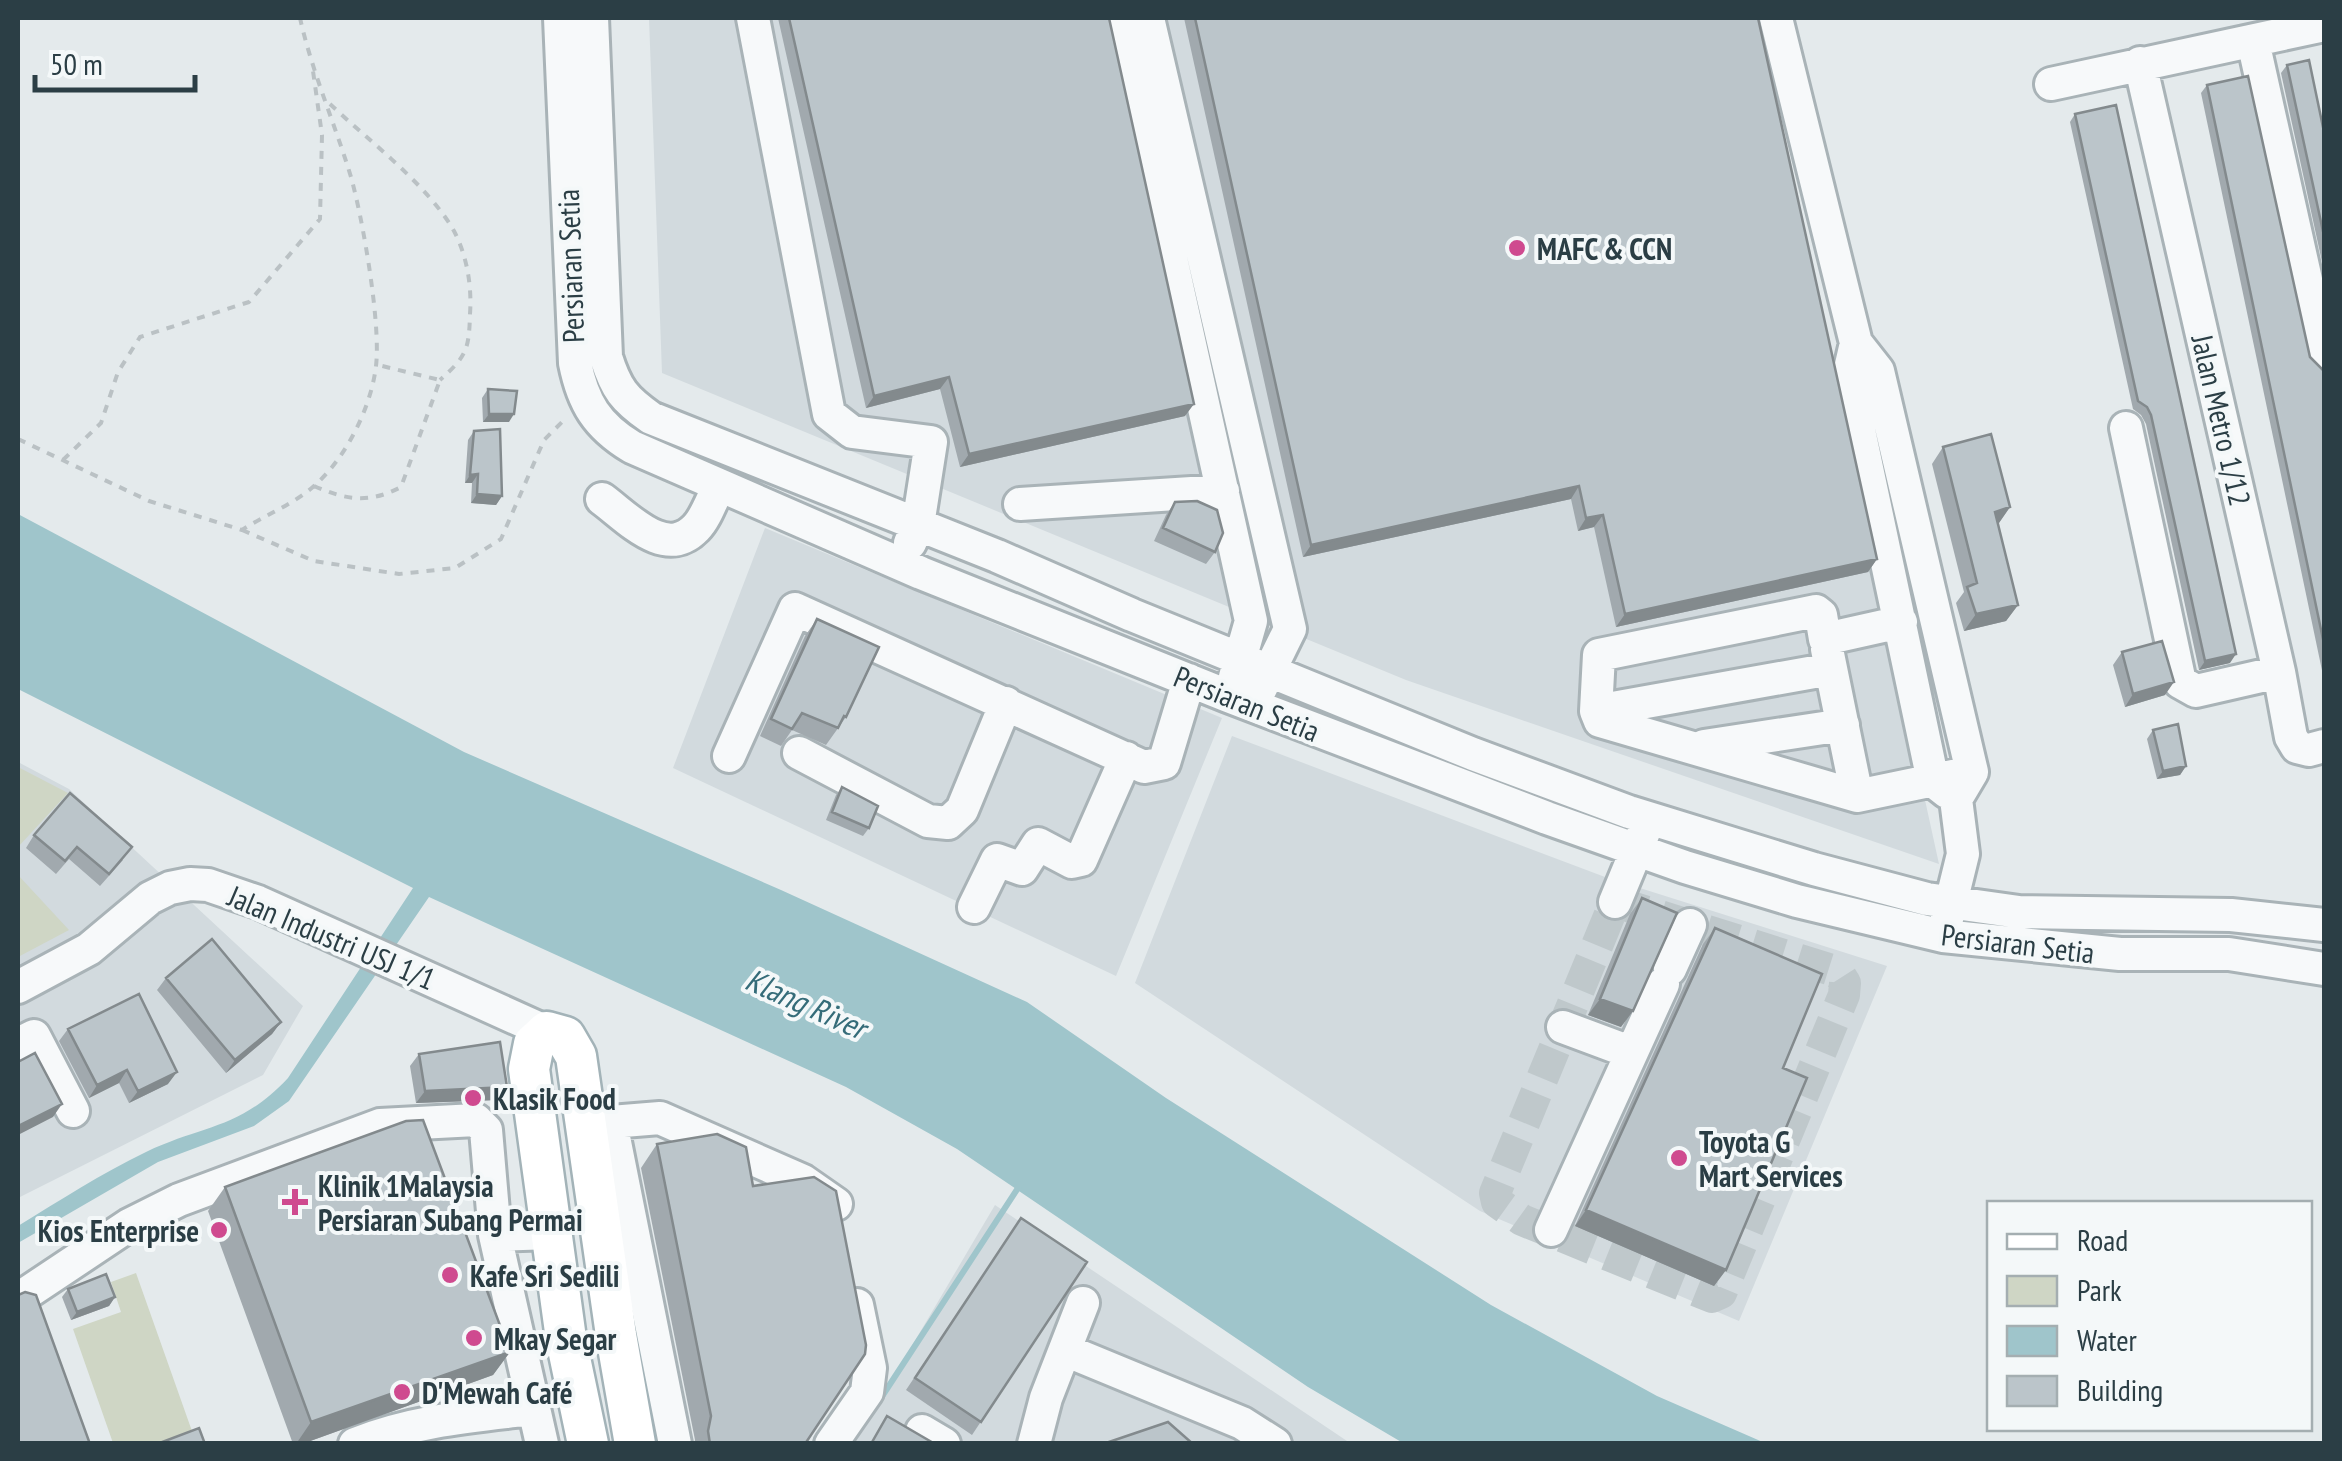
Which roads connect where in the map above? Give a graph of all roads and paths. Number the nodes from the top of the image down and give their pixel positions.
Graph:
1 (300, 18) edge
2 (560, 18) edge
3 (592, 18) edge
4 (753, 18) edge
5 (1118, 18) edge
6 (1148, 18) edge
7 (1776, 18) edge
8 (2324, 25) edge
9 (2253, 41) junction
10 (311, 61) junction
11 (2140, 63) junction
12 (2051, 84) dead end
13 (327, 101) junction
14 (1856, 343) junction
15 (2324, 361) edge
16 (377, 365) junction
17 (440, 380) junction
18 (619, 390) junction
19 (588, 405) junction
20 (2126, 428) dead end
21 (18, 439) edge
22 (63, 460) junction
23 (314, 486) junction
24 (719, 486) junction
25 (1223, 491) junction
26 (602, 499) dead end
27 (1020, 504) dead end
28 (918, 526) junction
29 (242, 530) junction
30 (900, 564) junction
31 (1901, 622) junction
32 (1828, 654) junction
33 (1255, 664) junction
34 (2279, 672) junction
35 (1189, 680) junction
36 (1241, 701) junction
37 (1006, 703) junction
38 (1596, 711) junction
39 (1843, 725) junction
40 (2324, 746) edge
41 (1691, 748) junction
42 (799, 752) dead end
43 (729, 756) dead end
44 (1126, 758) junction
45 (1954, 784) junction
46 (1857, 796) junction
47 (1650, 819) junction
48 (1637, 850) junction
49 (1615, 902) tunnel mouth
50 (1952, 902) junction
51 (974, 906) dead end
52 (1690, 925) dead end
53 (2324, 925) edge
54 (1943, 936) junction
55 (2324, 969) edge
56 (18, 987) edge
57 (1562, 1028) dead end
58 (548, 1032) junction
59 (18, 1044) edge
60 (1630, 1052) junction
61 (74, 1111) dead end
62 (599, 1126) junction
63 (1551, 1230) dead end
64 (553, 1234) junction
65 (495, 1235) junction
66 (845, 1242) edge
67 (852, 1278) edge
68 (18, 1299) edge
69 (1082, 1303) dead end
70 (1064, 1350) junction
71 (532, 1409) junction
72 (355, 1444) edge
73 (542, 1444) edge
74 (588, 1444) edge
75 (635, 1444) edge
76 (675, 1444) edge
77 (831, 1444) edge
78 (1034, 1444) edge
79 (1274, 1444) edge

1 - 10 path
2 - 19 street, Persiaran Setia
3 - 18 street, Persiaran Setia
4 - 28 street
5 - 25 street
6 - 33 street
7 - 14 street
8 - 9 street
9 - 11 street
9 - 15 street
10 - 13 path
10 - 22 path
11 - 12 street
11 - 34 street, Jalan Metro 1/12
13 - 16 path
13 - 17 path
14 - 31 street
14 - 45 street
16 - 17 path
16 - 23 path
17 - 23 path
18 - 19 street
18 - 28 street, Persiaran Setia
19 - 24 street, Persiaran Setia
19 - 29 path
20 - 34 street
21 - 22 path
22 - 29 path
23 - 29 path
24 - 26 street
24 - 30 street, Persiaran Setia
25 - 27 street
25 - 33 street
28 - 30 street
28 - 33 street, Persiaran Setia
30 - 35 street, Persiaran Setia
31 - 32 street
31 - 45 street
32 - 38 street
32 - 38 street
32 - 39 street
33 - 36 street
33 - 47 street, Persiaran Setia
34 - 40 street, Jalan Metro 1/12
35 - 36 street, Persiaran Setia
35 - 44 street
36 - 48 street, Persiaran Setia
37 - 42 street
37 - 43 street
37 - 44 street
38 - 41 street
39 - 41 street
39 - 46 street
41 - 46 street
44 - 51 street
45 - 46 street
45 - 50 street
47 - 48 street
47 - 50 street, Persiaran Setia
48 - 49 street
48 - 54 street, Persiaran Setia
50 - 53 street, Persiaran Setia
50 - 54 street
52 - 60 street
54 - 55 street, Persiaran Setia
56 - 58 street, Jalan Industri USJ 1/1
57 - 60 street
58 - 62 main road
58 - 64 main road
59 - 61 street
60 - 63 street
62 - 66 street
62 - 75 main road
62 - 76 street
64 - 65 street
64 - 74 main road
65 - 68 street
65 - 71 street
67 - 77 street
69 - 70 street
70 - 78 street
70 - 79 street
71 - 72 street
71 - 73 street

